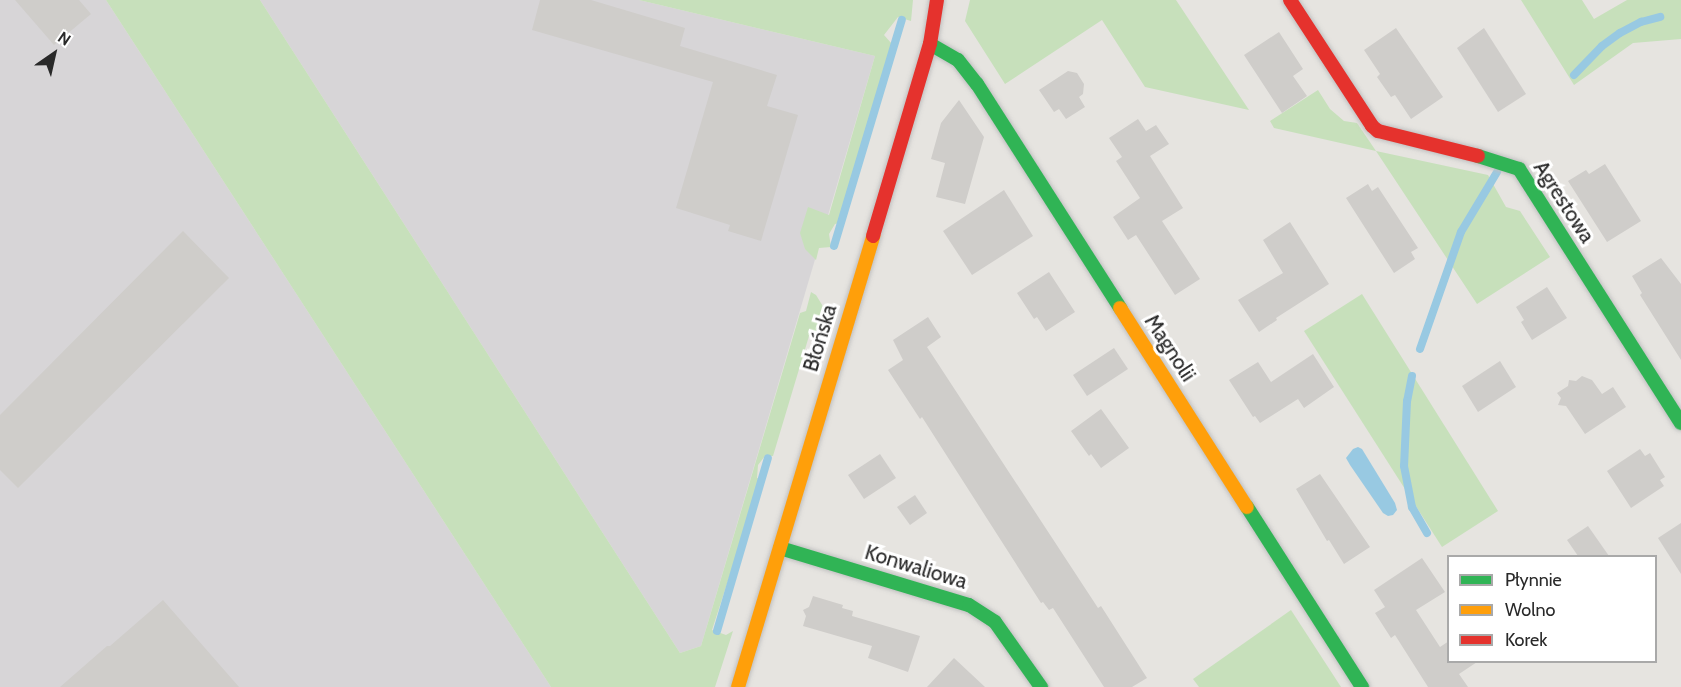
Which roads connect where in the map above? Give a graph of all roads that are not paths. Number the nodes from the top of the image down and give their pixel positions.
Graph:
1 (937, 0) edge
2 (1290, 0) edge
3 (930, 44) junction
4 (1681, 423) edge
5 (780, 548) junction
6 (738, 687) edge
7 (1041, 687) edge
8 (1362, 687) edge

1 - 3 street, Błońska
2 - 4 street, Agrestowa
3 - 5 street, Błońska
3 - 8 street, Magnolii
5 - 6 street, Błońska
5 - 7 street, Konwaliowa

